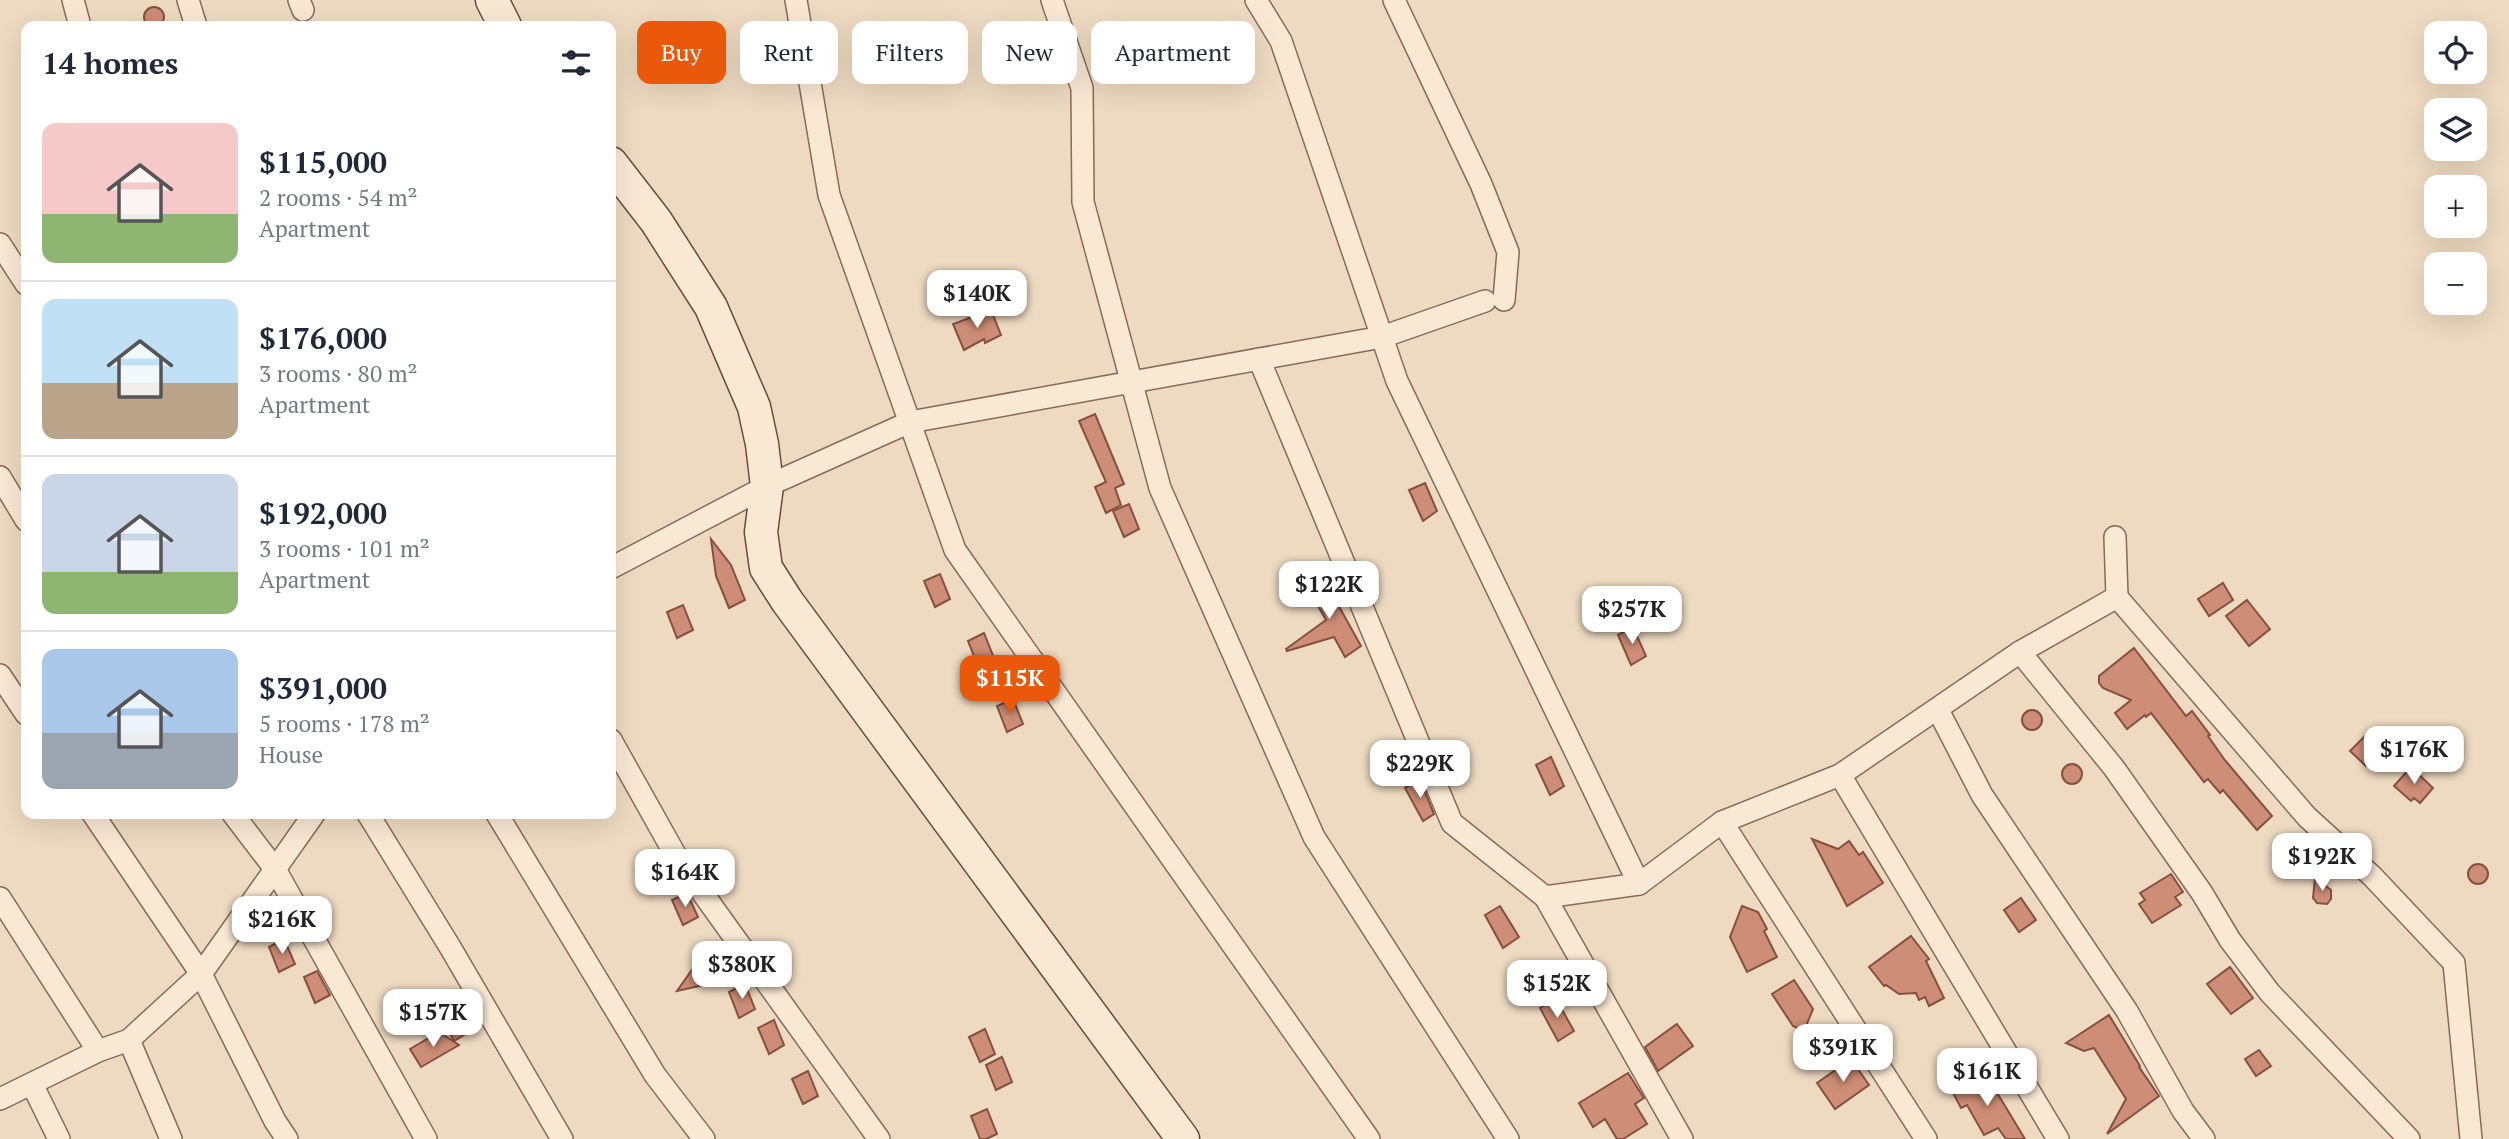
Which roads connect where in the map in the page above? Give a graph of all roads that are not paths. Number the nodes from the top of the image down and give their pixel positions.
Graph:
1 (73, 0) edge
2 (188, 0) edge
3 (492, 0) edge
4 (796, 0) edge
5 (1052, 0) edge
6 (1256, 0) edge
7 (1394, 0) edge
8 (79, 21) edge
9 (194, 21) edge
10 (502, 21) edge
11 (616, 169) edge
12 (0, 244) edge
13 (21, 276) edge
14 (1382, 337) junction
15 (1259, 359) junction
16 (1131, 382) junction
17 (910, 422) junction
18 (0, 477) edge
19 (767, 486) junction
20 (21, 512) edge
21 (2115, 537) dead end
22 (616, 565) edge
23 (2117, 597) junction
24 (2020, 652) junction
25 (0, 675) edge
26 (21, 706) edge
27 (1938, 710) junction
28 (616, 749) edge
29 (1840, 775) junction
30 (96, 819) edge
31 (237, 819) edge
32 (310, 819) edge
33 (371, 819) edge
34 (500, 819) edge
35 (1721, 822) junction
36 (275, 869) junction
37 (1639, 884) junction
38 (1545, 897) junction
39 (0, 898) edge
40 (201, 974) junction
41 (129, 1040) junction
42 (98, 1051) junction
43 (32, 1084) junction
44 (0, 1099) edge
45 (59, 1139) edge
46 (172, 1139) edge
47 (287, 1139) edge
48 (426, 1139) edge
49 (562, 1139) edge
50 (704, 1139) edge
51 (879, 1139) edge
52 (1183, 1139) edge
53 (1369, 1139) edge
54 (1508, 1139) edge
55 (1682, 1139) edge
56 (1926, 1139) edge
57 (2058, 1139) edge
58 (2204, 1139) edge
59 (2409, 1139) edge
60 (2472, 1139) edge

1 - 8 street
2 - 9 street
3 - 10 street
4 - 17 street
5 - 16 street
6 - 14 street
7 - 14 street
11 - 19 street
12 - 13 street
14 - 15 street
14 - 37 street
15 - 16 street
15 - 38 street
16 - 17 street
16 - 54 street
17 - 19 street
17 - 53 street
18 - 20 street
19 - 22 street
19 - 52 street
21 - 23 street
23 - 24 street
23 - 60 street
24 - 27 street
24 - 59 street
25 - 26 street
27 - 29 street
27 - 58 street
28 - 51 street
29 - 35 street
29 - 57 street
30 - 40 street
31 - 36 street
32 - 36 street
33 - 49 street
34 - 50 street
35 - 37 street
35 - 56 street
36 - 40 street
36 - 48 street
37 - 38 street
38 - 55 street
39 - 42 street
40 - 41 street
40 - 47 street
41 - 42 street
41 - 46 street
42 - 43 street
43 - 44 street
43 - 45 street

